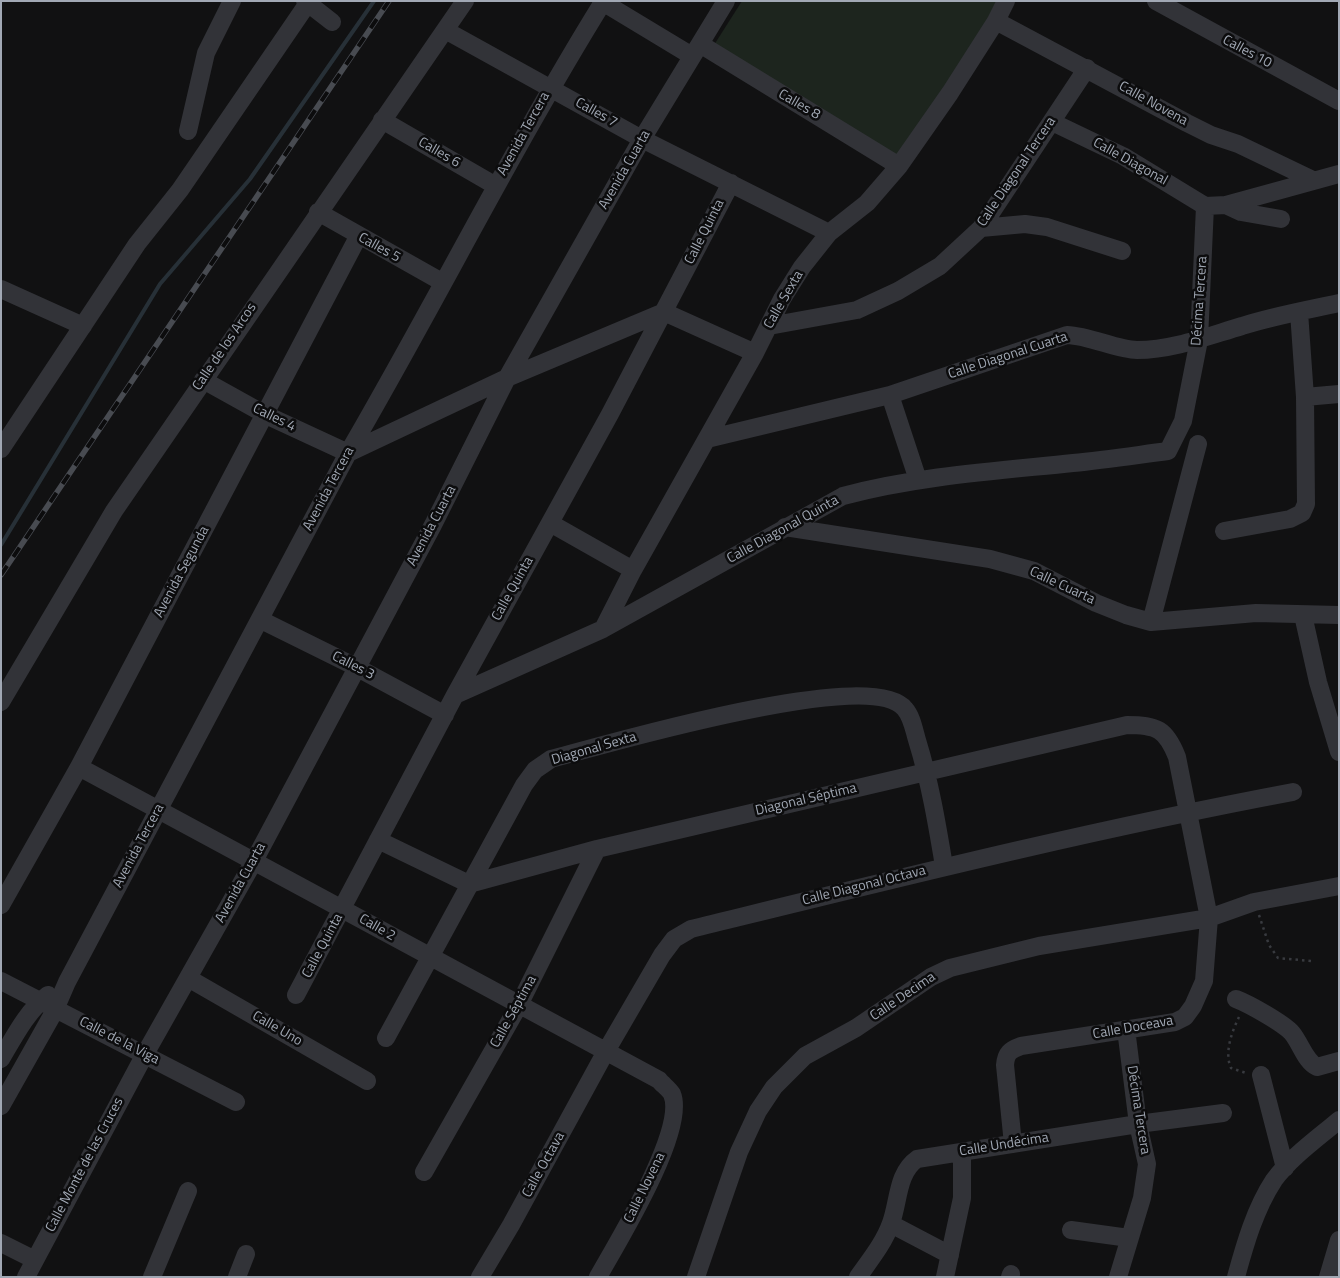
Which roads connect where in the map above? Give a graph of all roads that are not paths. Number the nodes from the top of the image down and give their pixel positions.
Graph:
1 (232, 1) edge
2 (465, 1) edge
3 (726, 1) edge
4 (1006, 1) edge
5 (1156, 1) edge
6 (306, 2) edge
7 (609, 3) edge
8 (996, 21) junction
9 (332, 22) dead end
10 (445, 30) junction
11 (696, 50) junction
12 (1086, 68) junction
13 (550, 87) junction
14 (1339, 101) edge
15 (382, 120) junction
16 (1052, 122) junction
17 (188, 131) dead end
18 (642, 139) junction
19 (899, 166) junction
20 (1339, 174) edge
21 (1313, 180) junction
22 (731, 183) junction
23 (496, 186) junction
24 (1226, 205) junction
25 (1205, 206) junction
26 (318, 212) junction
27 (1281, 219) dead end
28 (981, 228) junction
29 (829, 233) junction
30 (358, 237) junction
31 (1122, 251) dead end
32 (442, 282) junction
33 (1, 288) edge
34 (1339, 303) edge
35 (664, 312) junction
36 (1299, 312) junction
37 (83, 326) junction
38 (769, 326) junction
39 (1199, 340) junction
40 (755, 352) junction
41 (507, 378) junction
42 (203, 380) junction
43 (1339, 394) edge
44 (890, 396) junction
45 (1305, 397) junction
46 (266, 415) junction
47 (707, 439) junction
48 (1198, 444) dead end
49 (1, 449) edge
50 (1168, 451) joint
51 (348, 453) junction
52 (918, 480) junction
53 (550, 523) junction
54 (785, 527) junction
55 (1224, 531) dead end
56 (633, 570) junction
57 (1303, 614) junction
58 (1339, 615) edge
59 (261, 620) junction
60 (1151, 622) junction
61 (604, 629) junction
62 (356, 667) junction
63 (455, 695) junction
64 (1, 702) edge
65 (444, 716) junction
66 (1145, 725) joint
67 (1339, 752) edge
68 (78, 766) junction
69 (927, 772) junction
70 (1293, 792) dead end
71 (157, 810) junction
72 (1187, 813) junction
73 (378, 840) junction
74 (596, 849) junction
75 (254, 860) junction
76 (944, 866) junction
77 (469, 884) junction
78 (1339, 886) edge
79 (1, 905) edge
80 (343, 908) junction
81 (1209, 918) junction
82 (430, 958) junction
83 (188, 978) junction
84 (1, 981) edge
85 (67, 982) junction
86 (296, 995) dead end
87 (39, 1002) junction
88 (1241, 1002) road end
89 (519, 1005) junction
90 (55, 1009) junction
91 (1126, 1029) junction
92 (386, 1038) dead end
93 (605, 1053) junction
94 (144, 1054) junction
95 (1, 1059) edge
96 (1339, 1062) edge
97 (1260, 1075) road end
98 (367, 1081) dead end
99 (672, 1094) joint
100 (236, 1102) dead end
101 (1, 1106) edge
102 (1223, 1113) dead end
103 (1339, 1120) edge
104 (1138, 1124) junction
105 (1013, 1144) junction
106 (962, 1152) junction
107 (1285, 1168) junction
108 (424, 1172) dead end
109 (188, 1191) dead end
110 (891, 1224) junction
111 (1071, 1230) dead end
112 (1129, 1238) junction
113 (1339, 1240) edge
114 (1, 1243) edge
115 (246, 1254) dead end
116 (950, 1254) junction
117 (35, 1260) junction
118 (26, 1277) edge
119 (152, 1277) edge
120 (237, 1277) edge
121 (480, 1277) edge
122 (598, 1277) edge
123 (696, 1277) edge
124 (858, 1277) edge
125 (945, 1277) edge
126 (1118, 1277) edge
127 (1236, 1277) edge
128 (1328, 1277) edge

1 - 17 street
2 - 10 street, Calle de los Arcos
3 - 11 street, Avenida Cuarta
4 - 8 street, Calle Sexta
5 - 14 street, Calles 10
6 - 9 street
6 - 37 street
7 - 11 street, Calles 8
7 - 13 street, Avenida Tercera
8 - 12 street, Calle Novena
8 - 19 street, Calle Sexta
10 - 13 street, Calles 7
10 - 15 street, Calle de los Arcos
11 - 18 street, Avenida Cuarta
11 - 19 street, Calles 8
12 - 16 street, Calle Diagonal Tercera
12 - 21 street, Calle Novena
13 - 18 street, Calles 7
13 - 23 street, Avenida Tercera
15 - 23 street, Calles 6
15 - 26 street, Calle de los Arcos
16 - 25 street, Calle Diagonal
16 - 28 street, Calle Diagonal Tercera
18 - 22 street, Calles 7
18 - 41 street, Avenida Cuarta
19 - 29 street, Calle Sexta
20 - 21 street
21 - 24 street
22 - 29 street, Calles 7
22 - 35 street, Calle Quinta
23 - 32 street, Avenida Tercera
24 - 25 street
24 - 27 street
25 - 39 street, Décima Tercera
26 - 30 street, Calles 5
26 - 42 street, Calle de los Arcos
28 - 31 street
28 - 38 street, Calle Diagonal Tercera
29 - 38 street, Calle Sexta
30 - 32 street, Calles 5
30 - 46 street, Avenida Segunda
32 - 51 street, Avenida Tercera
33 - 37 street
34 - 36 street, Calle Diagonal Cuarta
35 - 40 street
35 - 41 street
35 - 53 street, Calle Quinta
36 - 39 street, Calle Diagonal Cuarta
36 - 45 street
37 - 49 street
38 - 40 street, Calle Sexta
39 - 44 street, Calle Diagonal Cuarta
39 - 50 street, Décima Tercera
40 - 47 street, Calle Sexta
41 - 51 street
41 - 62 street, Avenida Cuarta
42 - 46 street, Calles 4
42 - 64 street, Calle de los Arcos
43 - 45 street
44 - 47 street, Calle Diagonal Cuarta
44 - 52 street
45 - 55 street
46 - 51 street, Calles 4
46 - 68 street, Avenida Segunda
47 - 56 street, Calle Sexta
48 - 60 street
50 - 52 street, Calle Diagonal Quinta
51 - 59 street, Avenida Tercera
52 - 54 street, Calle Diagonal Quinta
53 - 56 street
53 - 63 street, Calle Quinta
54 - 60 street, Calle Cuarta
54 - 61 street, Calle Diagonal Quinta
56 - 61 street, Calle Sexta
57 - 58 street, Calle Cuarta
57 - 60 street, Calle Cuarta
57 - 67 street
59 - 62 street, Calles 3
59 - 71 street, Avenida Tercera
61 - 63 street, Calle Diagonal Quinta
62 - 65 street, Calles 3
62 - 75 street, Avenida Cuarta
63 - 65 street, Calle Quinta
65 - 73 street, Calle Quinta
66 - 69 street, Diagonal Séptima
66 - 72 street, Calle Doceava
68 - 71 street, Calle 2
68 - 79 street, Avenida Segunda
69 - 74 street, Diagonal Séptima
69 - 76 street, Diagonal Sexta
69 - 77 street, Diagonal Sexta
70 - 72 street, Calle Diagonal Octava
71 - 75 street, Calle 2
71 - 85 street, Avenida Tercera
72 - 76 street, Calle Diagonal Octava
72 - 81 street, Calle Doceava
73 - 77 street
73 - 80 street, Calle Quinta
74 - 77 street, Diagonal Séptima
74 - 89 street, Calle Séptima
75 - 80 street, Calle 2
75 - 83 street, Avenida Cuarta
76 - 93 street, Calle Diagonal Octava
77 - 82 street, Diagonal Sexta
78 - 81 street, Calle Decima
80 - 82 street, Calle 2
80 - 86 street, Calle Quinta
81 - 91 street, Calle Doceava
81 - 123 street, Calle Decima
82 - 89 street, Calle 2
82 - 92 street, Diagonal Sexta
83 - 94 street, Avenida Cuarta
83 - 98 street, Calle Uno
84 - 87 street, Calle de la Viga
85 - 87 street
85 - 90 street, Avenida Tercera
87 - 90 street, Calle de la Viga
87 - 95 street
88 - 96 street
89 - 93 street, Calle 2
89 - 108 street, Calle Séptima
90 - 94 street, Calle de la Viga
90 - 101 street, Avenida Tercera
91 - 104 street, Décima Tercera
91 - 105 street, Calle Doceava
93 - 99 street, Calle 2
93 - 121 street, Calle Octava
94 - 100 street, Calle de la Viga
94 - 117 street, Calle Monte de las Cruces
97 - 107 street
99 - 122 street, Calle Novena
102 - 104 street, Calle Undécima
103 - 107 street
104 - 105 street, Calle Undécima
104 - 112 street, Décima Tercera
105 - 106 street, Calle Undécima
106 - 110 street, Calle Undécima
106 - 116 street
107 - 127 street
109 - 119 street
110 - 116 street
110 - 124 street, Calle Undécima
111 - 112 street
112 - 126 street, Décima Tercera
113 - 128 street
114 - 117 street
115 - 120 street
116 - 125 street
117 - 118 street, Calle Monte de las Cruces

